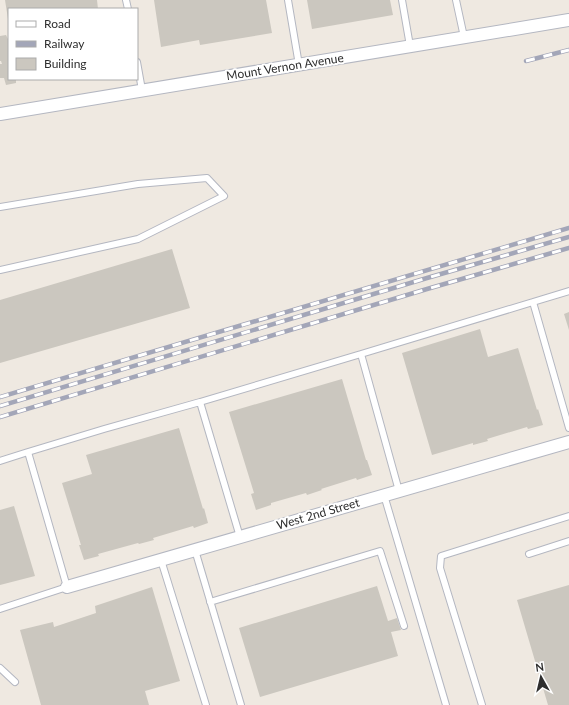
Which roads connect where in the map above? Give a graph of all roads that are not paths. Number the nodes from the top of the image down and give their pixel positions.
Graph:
1 (288, 0) edge
2 (402, 0) edge
3 (456, 0) edge
4 (569, 20) edge
5 (464, 37) junction
6 (410, 46) junction
7 (299, 64) junction
8 (138, 68) edge
9 (142, 90) junction
10 (0, 114) edge
11 (0, 208) edge
12 (0, 270) edge
13 (569, 291) edge
14 (533, 302) junction
15 (361, 354) junction
16 (200, 402) junction
17 (569, 428) edge
18 (569, 442) edge
19 (28, 452) junction
20 (0, 461) edge
21 (399, 491) junction
22 (384, 495) junction
23 (569, 516) edge
24 (240, 537) junction
25 (569, 541) edge
26 (195, 550) junction
27 (529, 554) dead end
28 (161, 560) junction
29 (68, 587) junction
30 (210, 602) junction
31 (0, 609) edge
32 (404, 626) dead end
33 (0, 668) edge
34 (15, 682) dead end
35 (206, 705) edge
36 (241, 705) edge
37 (446, 705) edge
38 (482, 705) edge

1 - 7 lane
2 - 6 lane
3 - 5 lane
4 - 5 street, Mount Vernon Avenue
5 - 6 street, Mount Vernon Avenue
6 - 7 street, Mount Vernon Avenue
7 - 9 street, Mount Vernon Avenue
8 - 9 lane
9 - 10 street, Mount Vernon Avenue
11 - 12 lane
13 - 14 lane
14 - 15 lane
14 - 17 lane
15 - 16 lane
15 - 21 lane
16 - 19 lane
16 - 24 lane
18 - 21 street, West 2nd Street
19 - 20 lane
19 - 29 lane
21 - 22 street, West 2nd Street
22 - 24 street, West 2nd Street
22 - 37 lane
23 - 38 lane
24 - 26 street, West 2nd Street
25 - 27 lane
26 - 28 street, West 2nd Street
26 - 30 lane
28 - 29 street, West 2nd Street
28 - 35 lane
29 - 31 lane
30 - 32 lane
30 - 36 lane
33 - 34 lane

